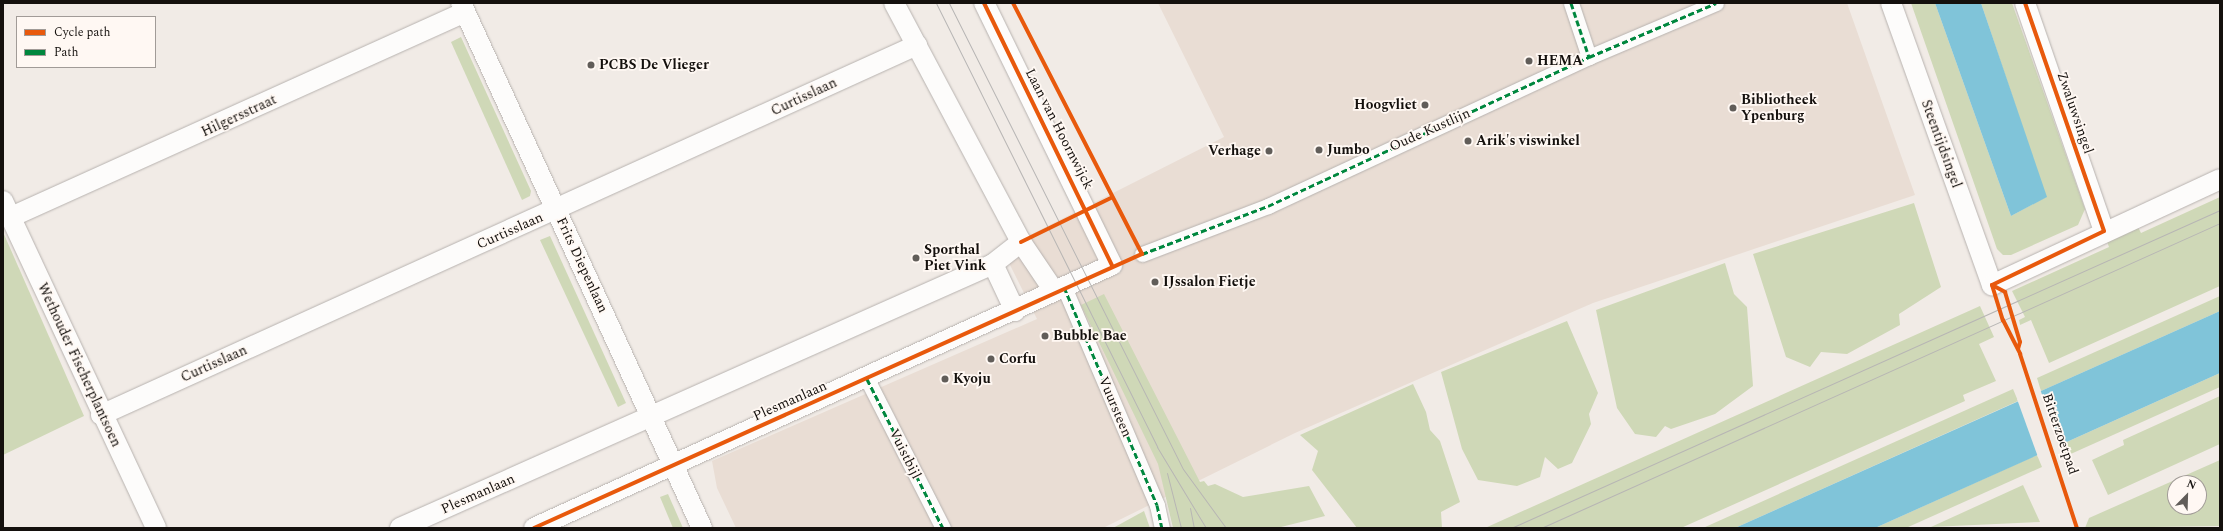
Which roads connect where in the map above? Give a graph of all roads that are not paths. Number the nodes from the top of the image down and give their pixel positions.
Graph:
1 (894, 3) edge
2 (984, 3) edge
3 (1571, 3) edge
4 (1716, 3) edge
5 (1891, 3) edge
6 (2025, 3) edge
7 (463, 8) edge
8 (917, 45) junction
9 (1589, 57) junction
10 (2220, 180) edge
11 (7, 209) edge
12 (556, 210) junction
13 (2104, 231) junction
14 (1021, 242) junction
15 (1142, 254) dead end
16 (993, 264) junction
17 (1059, 289) junction
18 (1015, 311) junction
19 (867, 379) junction
20 (101, 415) junction
21 (652, 417) junction
22 (673, 464) junction
23 (156, 528) edge
24 (400, 528) edge
25 (534, 528) edge
26 (702, 528) edge
27 (943, 528) edge
28 (1162, 528) edge

1 - 8 street
2 - 17 street, Laan van Hoornwijck
3 - 9 street
4 - 9 street, Oude Kustlijn
5 - 13 street, Steentijdsingel
6 - 13 street, Zwaluwsingel
7 - 11 street, Hilgersstraat
7 - 12 street, Frits Diepenlaan
8 - 12 street, Curtisslaan
8 - 14 street
9 - 15 street, Oude Kustlijn
10 - 13 street
11 - 20 street, Wethouder Fischerplantsoen
12 - 20 street, Curtisslaan
12 - 21 street, Frits Diepenlaan
14 - 16 street, Plesmanlaan
14 - 17 street
16 - 18 street
16 - 21 street, Plesmanlaan
17 - 18 street, Plesmanlaan
17 - 28 street, Vuursteen
18 - 19 street, Plesmanlaan
19 - 22 street, Plesmanlaan
19 - 27 street, Vuistbijl
20 - 23 street, Wethouder Fischerplantsoen
21 - 22 street, Frits Diepenlaan
21 - 24 street, Plesmanlaan
22 - 25 street, Plesmanlaan
22 - 26 street, Frits Diepenlaan

